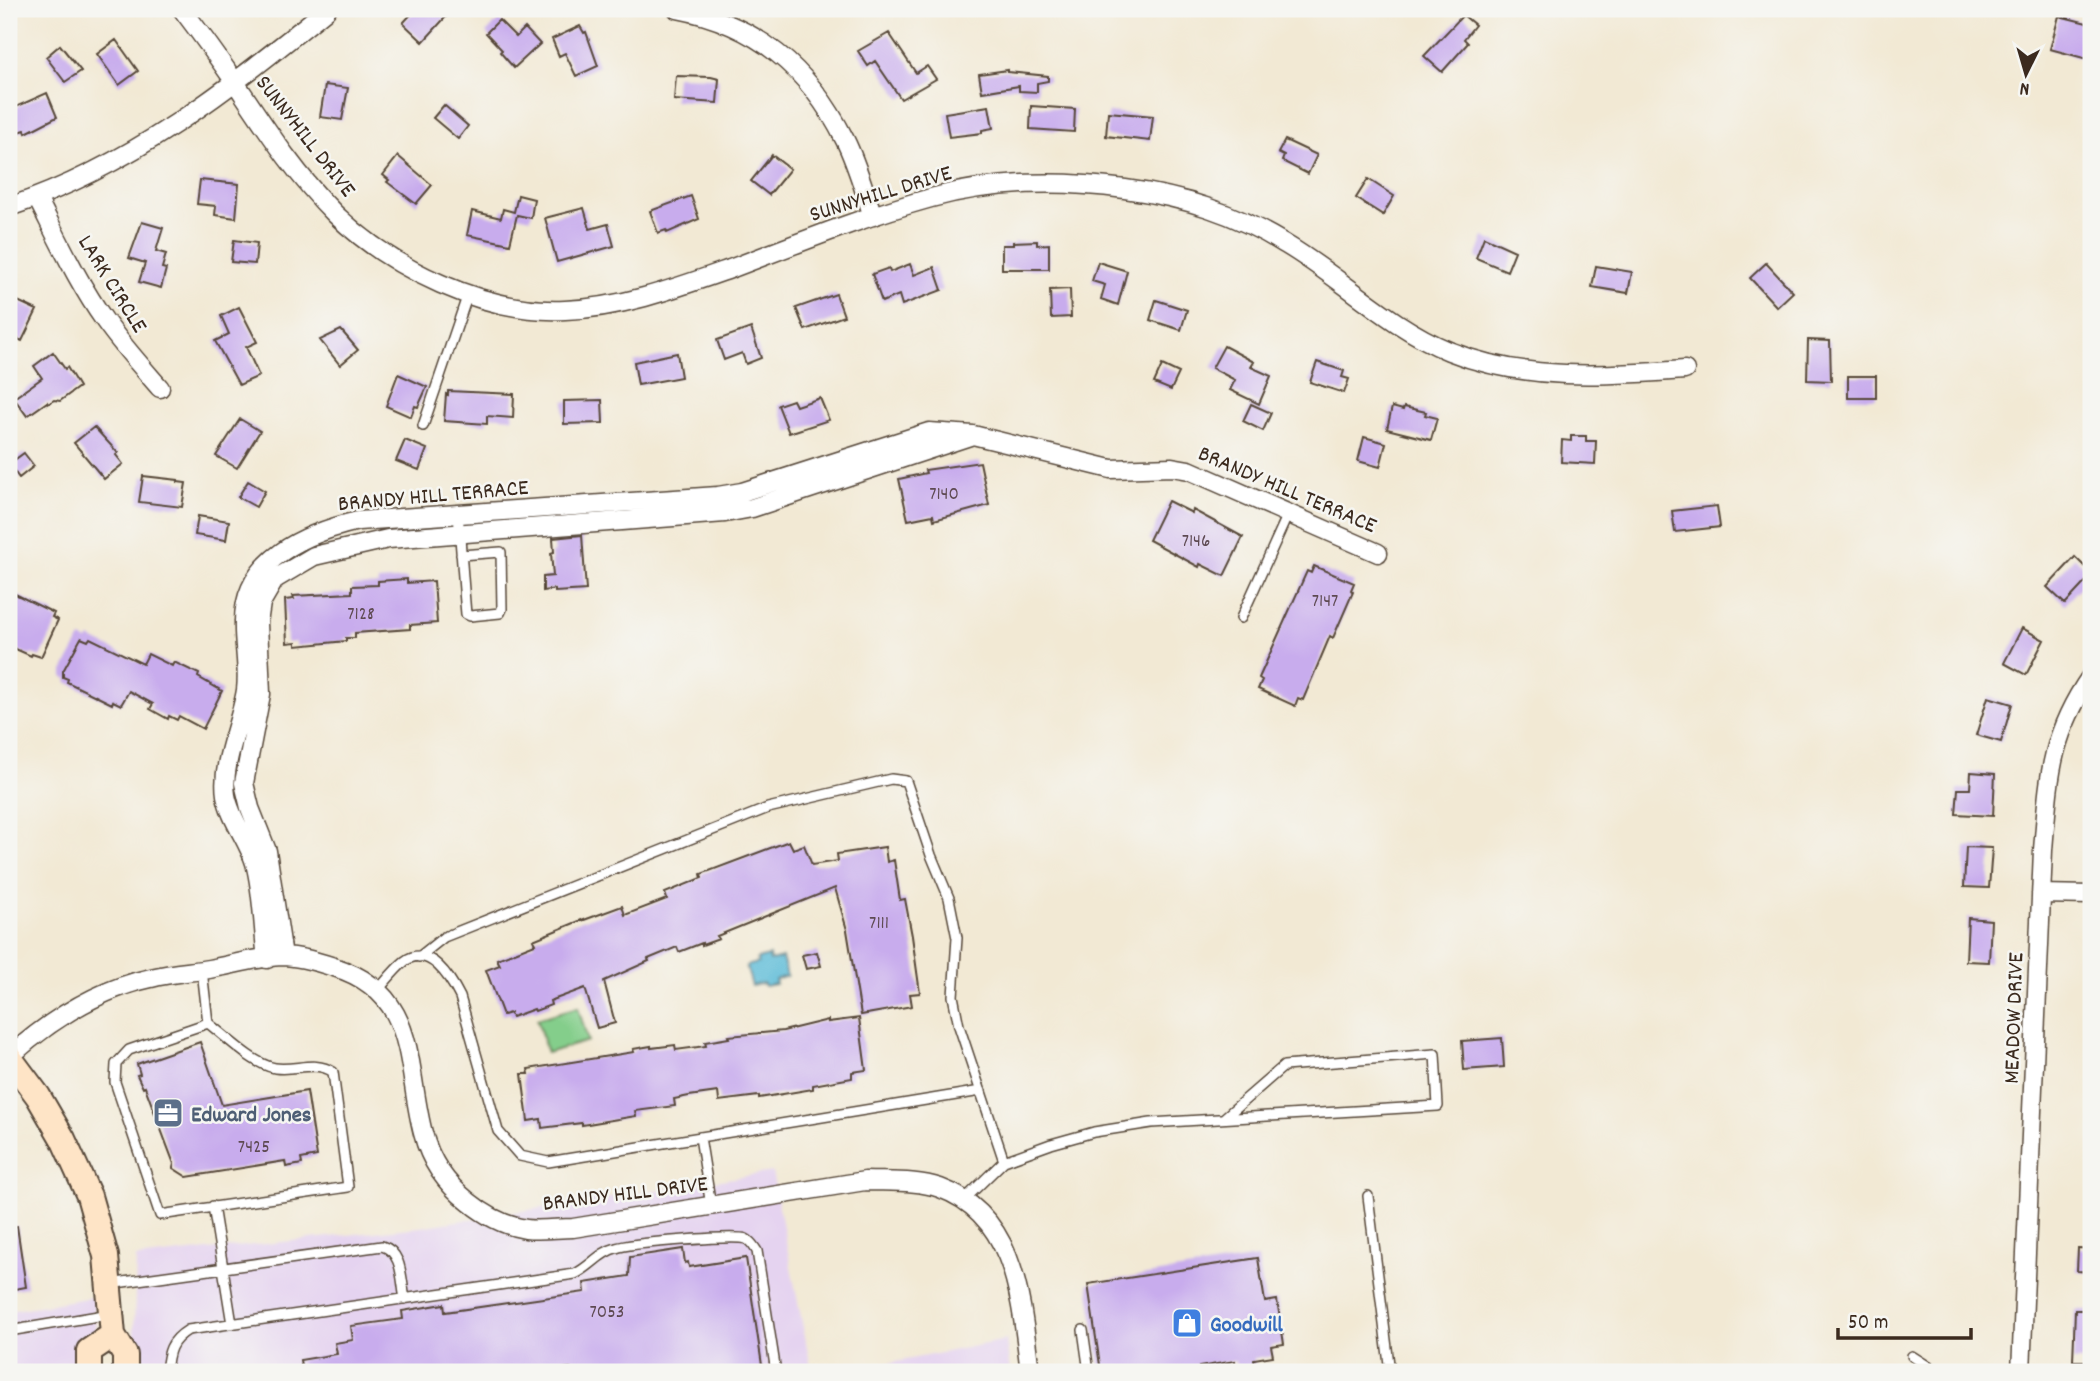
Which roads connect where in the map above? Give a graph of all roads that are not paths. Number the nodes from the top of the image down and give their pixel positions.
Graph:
1 (183, 9) edge
2 (327, 9) edge
3 (677, 9) edge
4 (234, 82) junction
5 (37, 198) junction
6 (9, 207) edge
7 (873, 216) junction
8 (468, 294) junction
9 (1685, 370) dead end
10 (160, 388) dead end
11 (423, 426) dead end
12 (1288, 514) junction
13 (459, 523) junction
14 (1377, 553) dead end
15 (461, 555) junction
16 (1241, 618) dead end
17 (2091, 676) edge
18 (2041, 894) junction
19 (2091, 895) edge
20 (419, 957) junction
21 (275, 958) junction
22 (202, 970) junction
23 (377, 990) junction
24 (208, 1023) junction
25 (9, 1057) edge
26 (981, 1091) junction
27 (1224, 1118) junction
28 (700, 1137) junction
29 (1004, 1161) junction
30 (1368, 1196) dead end
31 (965, 1199) junction
32 (213, 1206) junction
33 (711, 1206) junction
34 (223, 1268) junction
35 (109, 1284) junction
36 (405, 1298) junction
37 (112, 1324) junction
38 (232, 1324) junction
39 (1083, 1330) dead end
40 (9, 1331) edge
41 (1912, 1356) dead end
42 (89, 1372) edge
43 (125, 1372) edge
44 (166, 1372) edge
45 (776, 1372) edge
46 (1030, 1372) edge
47 (1089, 1372) edge
48 (1390, 1372) edge
49 (1937, 1372) edge
50 (2021, 1372) edge

1 - 4 street, SUNNYHILL DRIVE
2 - 4 street
3 - 7 street
4 - 5 street
4 - 8 street, SUNNYHILL DRIVE
5 - 6 street
5 - 10 street, LARK CIRCLE
7 - 8 street, SUNNYHILL DRIVE
7 - 9 street, SUNNYHILL DRIVE
8 - 11 lane
12 - 13 street, BRANDY HILL TERRACE
12 - 14 street, BRANDY HILL TERRACE
12 - 16 lane
13 - 15 lane
13 - 21 street, BRANDY HILL TERRACE
15 - 15 lane
17 - 18 street, MEADOW DRIVE
18 - 19 street
18 - 50 street, MEADOW DRIVE
20 - 23 lane
20 - 26 lane
20 - 28 lane
21 - 22 street, BRANDY HILL DRIVE
21 - 23 street, BRANDY HILL DRIVE
22 - 24 lane
22 - 25 street, BRANDY HILL DRIVE
23 - 33 street, BRANDY HILL DRIVE
24 - 32 lane
24 - 32 lane
25 - 35 main road
26 - 28 lane
26 - 29 lane
27 - 27 lane
27 - 29 lane
28 - 33 lane
29 - 31 lane
30 - 48 lane
31 - 33 street, BRANDY HILL DRIVE
31 - 46 street
32 - 34 lane
34 - 35 lane
34 - 36 lane
34 - 38 lane
35 - 37 main road
36 - 38 lane
36 - 45 lane
37 - 40 lane
37 - 42 main road
37 - 43 main road
38 - 44 lane
39 - 47 lane
41 - 49 lane

